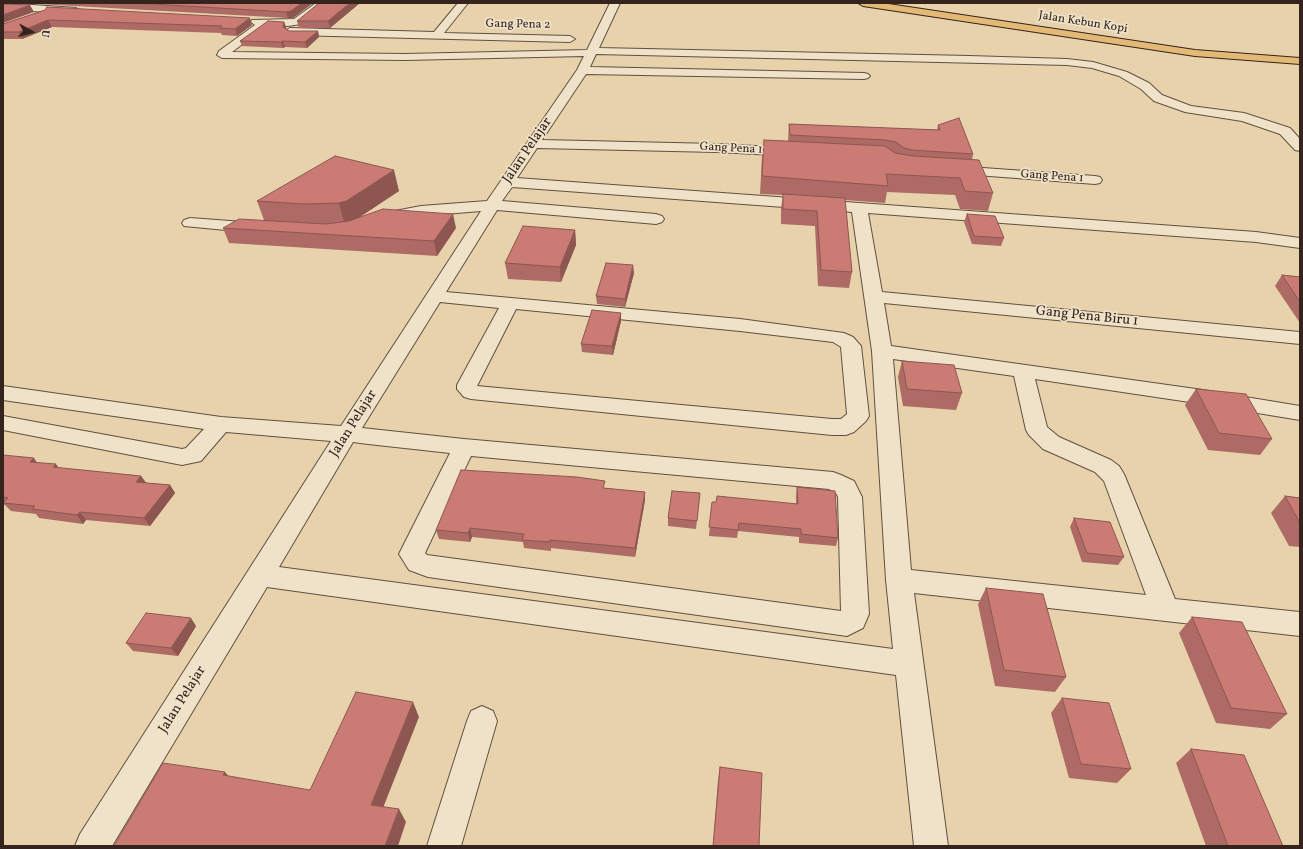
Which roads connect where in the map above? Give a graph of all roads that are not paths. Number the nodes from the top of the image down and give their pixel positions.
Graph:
1 (68, 3) edge
2 (322, 3) edge
3 (463, 3) edge
4 (615, 3) edge
5 (863, 3) edge
6 (3, 6) edge
7 (52, 10) junction
8 (83, 11) edge
9 (31, 18) edge
10 (243, 21) edge
11 (266, 22) junction
12 (294, 22) junction
13 (437, 35) junction
14 (588, 48) junction
15 (1300, 61) edge
16 (864, 76) dead end
17 (532, 144) junction
18 (1300, 147) edge
19 (803, 153) edge
20 (941, 169) edge
21 (1095, 180) dead end
22 (507, 182) junction
23 (492, 205) junction
24 (859, 208) junction
25 (656, 219) dead end
26 (373, 222) edge
27 (190, 223) dead end
28 (274, 230) edge
29 (1300, 243) edge
30 (435, 296) junction
31 (873, 297) junction
32 (510, 304) junction
33 (1300, 338) edge
34 (882, 351) junction
35 (1023, 371) junction
36 (3, 393) edge
37 (1300, 413) edge
38 (3, 422) edge
39 (221, 424) junction
40 (347, 434) junction
41 (464, 447) junction
42 (260, 575) junction
43 (899, 580) junction
44 (1166, 608) junction
45 (1300, 624) edge
46 (909, 664) junction
47 (482, 721) dead end
48 (935, 845) edge
49 (92, 846) edge
50 (444, 846) edge

1 - 7 street
2 - 12 street
3 - 13 street
4 - 14 street, Jalan Pelajar
5 - 15 main road, Jalan Kebun Kopi
6 - 7 street
7 - 8 street
7 - 9 street
10 - 11 street
11 - 12 street
11 - 14 street
12 - 13 street, Gang Pena 2
13 - 14 street, Gang Pena 2
14 - 16 street
14 - 17 street, Jalan Pelajar
14 - 18 street
17 - 19 street, Gang Pena 1
17 - 22 street, Jalan Pelajar
20 - 21 street, Gang Pena 1
22 - 23 street, Jalan Pelajar
22 - 24 street
23 - 25 street
23 - 26 street
23 - 30 street, Jalan Pelajar
24 - 29 street
24 - 31 street
27 - 28 street
30 - 32 street
30 - 40 street, Jalan Pelajar
31 - 33 street, Gang Pena Biru 1
31 - 34 street
32 - 32 street
34 - 35 street
34 - 43 street
35 - 37 street
35 - 44 street
36 - 39 street
38 - 39 street
39 - 40 street
40 - 41 street
40 - 42 street, Jalan Pelajar
41 - 41 street
42 - 46 street
42 - 49 street, Jalan Pelajar
43 - 44 street
43 - 46 street
44 - 45 street
46 - 48 street
47 - 50 street

